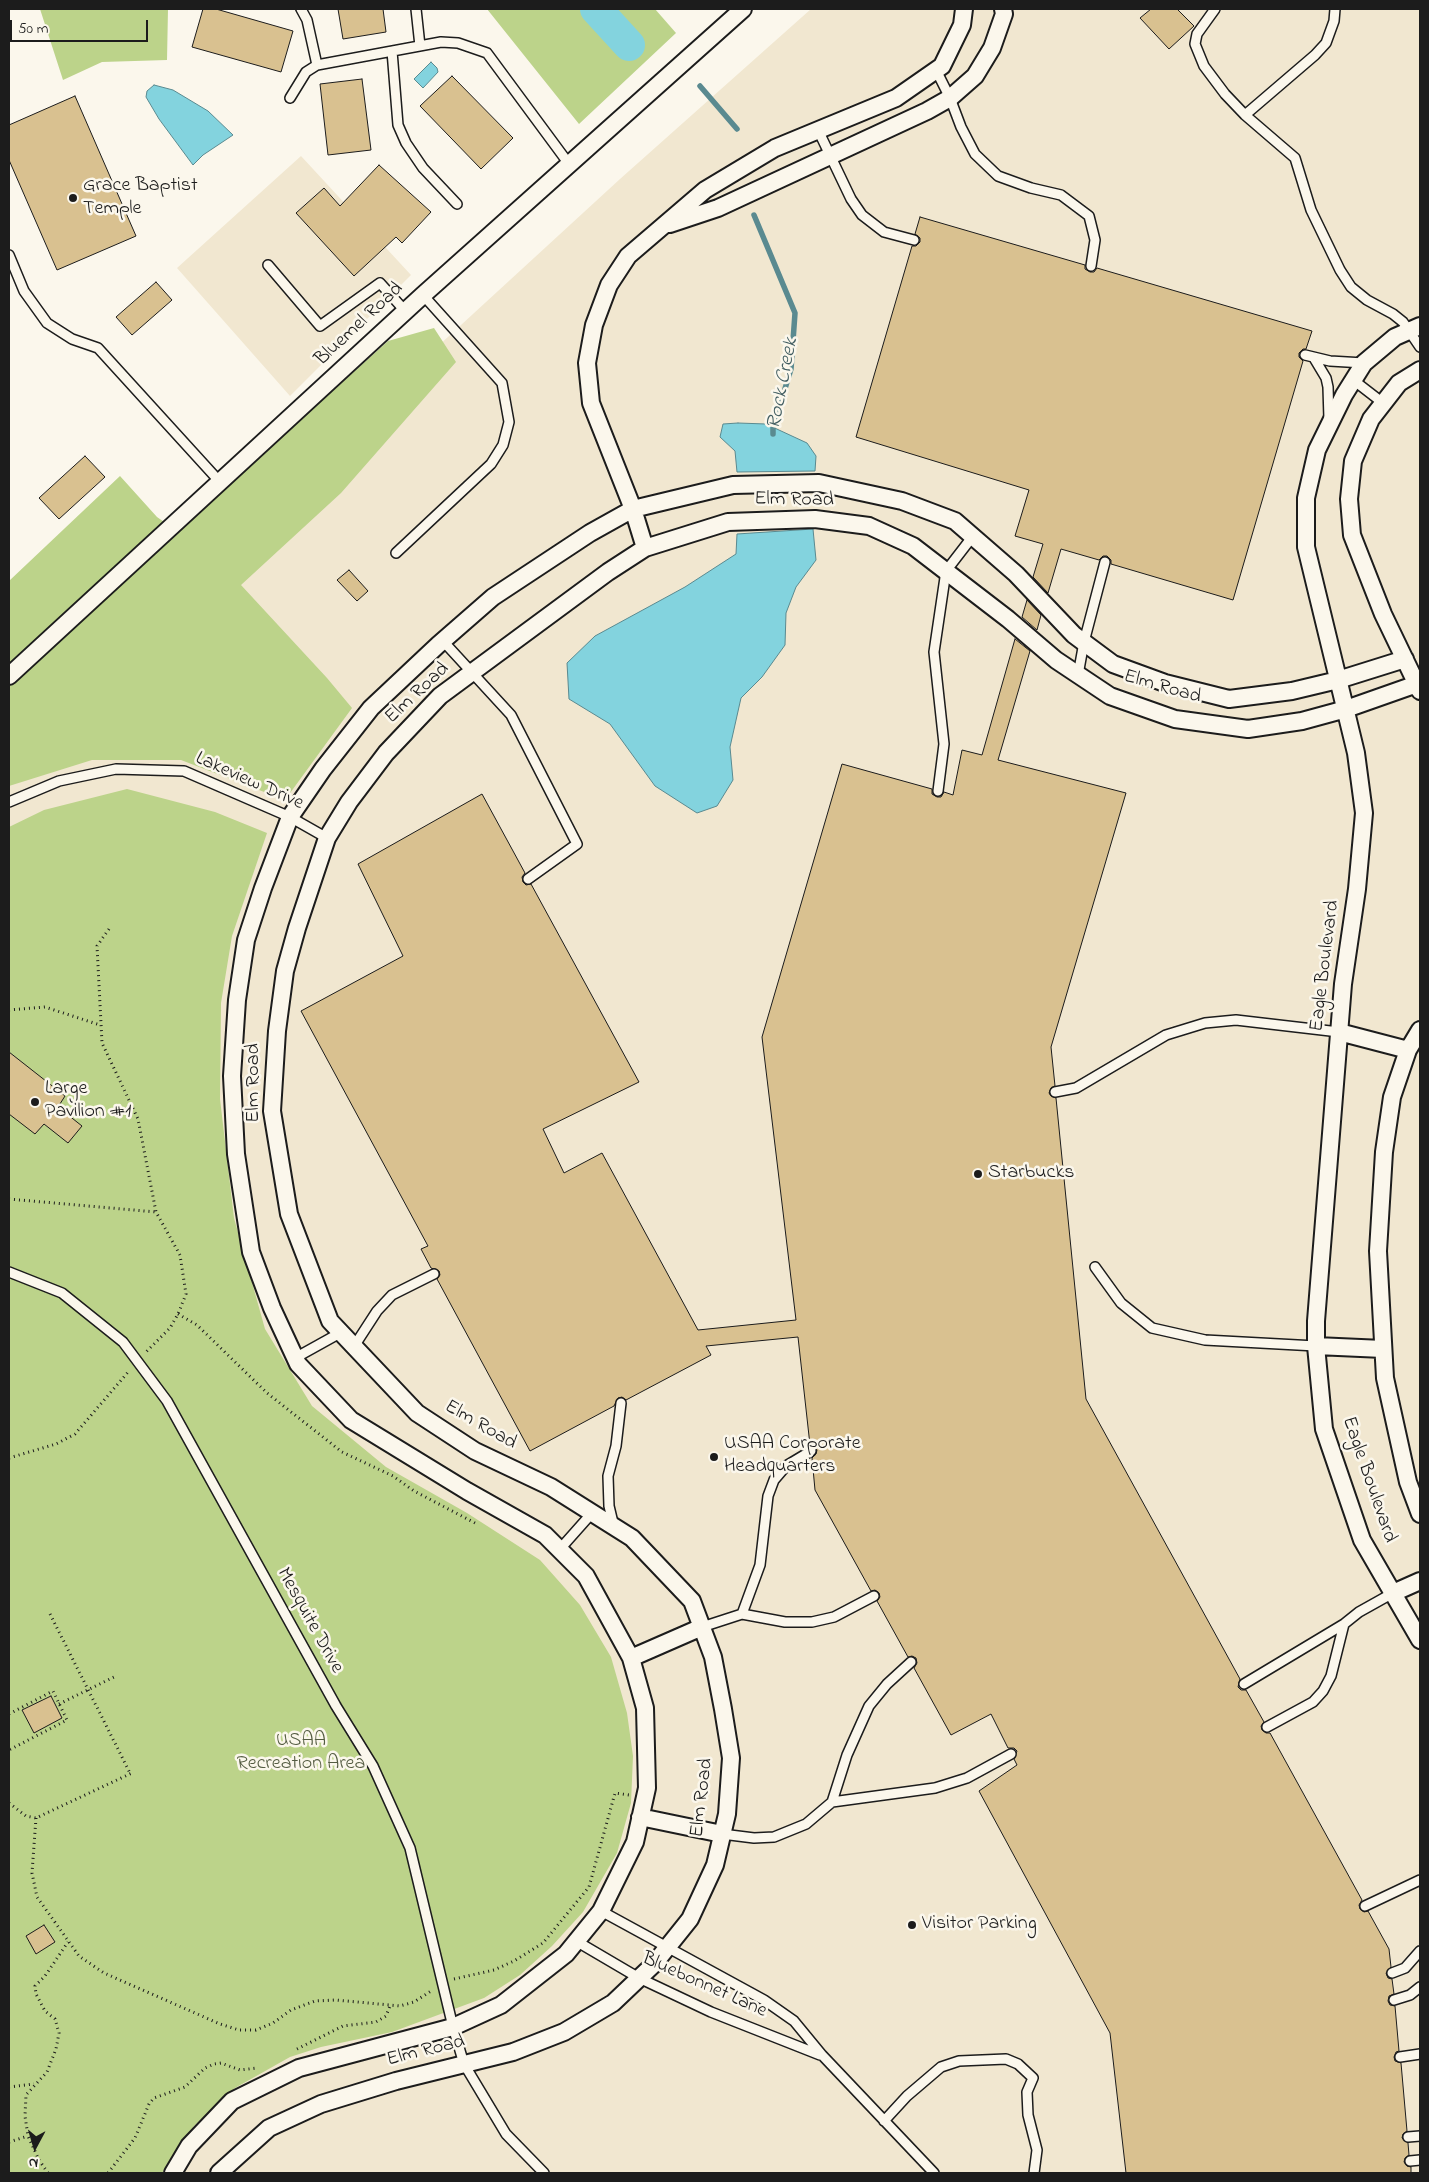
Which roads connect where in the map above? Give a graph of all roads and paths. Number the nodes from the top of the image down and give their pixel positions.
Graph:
1 (301, 9) edge
2 (416, 9) edge
3 (743, 9) edge
4 (964, 9) edge
5 (1003, 9) edge
6 (1214, 9) edge
7 (1335, 9) edge
8 (420, 46) junction
9 (392, 51) junction
10 (318, 66) junction
11 (936, 70) junction
12 (290, 98) dead end
13 (950, 98) junction
14 (1245, 115) junction
15 (818, 130) junction
16 (831, 156) junction
17 (569, 164) junction
18 (457, 204) dead end
19 (661, 227) junction
20 (914, 240) dead end
21 (9, 255) edge
22 (268, 265) dead end
23 (1091, 266) dead end
24 (423, 295) junction
25 (406, 312) junction
26 (1415, 328) edge
27 (1420, 347) edge
28 (1364, 363) junction
29 (1420, 370) edge
30 (1352, 379) junction
31 (1383, 403) junction
32 (1329, 425) junction
33 (220, 482) junction
34 (633, 509) junction
35 (973, 536) junction
36 (645, 548) junction
37 (396, 553) dead end
38 (1105, 562) dead end
39 (946, 571) junction
40 (443, 641) junction
41 (1084, 642) junction
42 (1405, 659) junction
43 (472, 673) junction
44 (1078, 675) junction
45 (9, 676) edge
46 (1338, 680) junction
47 (1419, 687) edge
48 (1346, 709) junction
49 (938, 791) dead end
50 (9, 802) edge
51 (290, 817) junction
52 (327, 838) junction
53 (528, 879) dead end
54 (109, 929) dead end
55 (9, 1010) edge
56 (100, 1025) junction
57 (1420, 1030) edge
58 (1339, 1032) junction
59 (1408, 1050) junction
60 (1055, 1092) dead end
61 (9, 1199) edge
62 (156, 1212) junction
63 (1095, 1267) dead end
64 (9, 1272) edge
65 (434, 1274) dead end
66 (178, 1314) junction
67 (340, 1333) junction
68 (1316, 1346) junction
69 (353, 1348) junction
70 (1383, 1349) junction
71 (295, 1358) junction
72 (137, 1361) junction
73 (620, 1403) dead end
74 (811, 1451) dead end
75 (9, 1458) edge
76 (592, 1513) junction
77 (1420, 1514) edge
78 (475, 1523) dead end
79 (614, 1527) junction
80 (560, 1549) junction
81 (1420, 1581) edge
82 (1393, 1593) junction
83 (874, 1596) dead end
84 (50, 1614) dead end
85 (742, 1614) junction
86 (1344, 1624) junction
87 (702, 1627) junction
88 (1420, 1640) edge
89 (631, 1658) junction
90 (911, 1662) dead end
91 (114, 1677) dead end
92 (1244, 1684) dead end
93 (89, 1689) junction
94 (59, 1704) junction
95 (9, 1714) edge
96 (1267, 1727) dead end
97 (9, 1750) edge
98 (1011, 1754) dead end
99 (644, 1797) junction
100 (832, 1802) junction
101 (9, 1803) edge
102 (640, 1817) junction
103 (36, 1818) junction
104 (722, 1834) junction
105 (1420, 1880) edge
106 (1365, 1906) dead end
107 (601, 1911) junction
108 (576, 1941) junction
109 (68, 1942) junction
110 (666, 1948) junction
111 (1420, 1951) edge
112 (1392, 1973) dead end
113 (639, 1978) junction
114 (442, 1984) junction
115 (1420, 1987) edge
116 (1394, 2000) dead end
117 (390, 2006) junction
118 (453, 2027) junction
119 (291, 2052) dead end
120 (1420, 2054) edge
121 (822, 2055) junction
122 (1400, 2057) dead end
123 (464, 2064) junction
124 (260, 2067) dead end
125 (34, 2084) junction
126 (9, 2088) edge
127 (884, 2121) junction
128 (28, 2136) junction
129 (1420, 2136) edge
130 (1408, 2138) dead end
131 (9, 2142) edge
132 (1420, 2160) edge
133 (1410, 2161) dead end
134 (48, 2173) edge
135 (108, 2173) edge
136 (173, 2173) edge
137 (219, 2173) edge
138 (544, 2173) edge
139 (934, 2173) edge
140 (1034, 2173) edge

1 - 10 lane
2 - 8 lane
3 - 17 street, Bluemel Road
4 - 11 street
5 - 13 street
6 - 14 lane
7 - 14 lane
8 - 9 lane
8 - 17 lane
9 - 10 lane
9 - 18 lane
10 - 12 lane
11 - 13 lane
11 - 15 street
13 - 16 street
13 - 23 lane
14 - 26 lane
15 - 16 lane
15 - 19 street
16 - 19 street
16 - 20 lane
17 - 24 street, Bluemel Road
19 - 34 street
21 - 33 lane
22 - 25 lane
24 - 25 street, Bluemel Road
24 - 37 lane
25 - 33 street, Bluemel Road
26 - 27 lane
26 - 28 street, Eagle Boulevard
28 - 30 street, Eagle Boulevard
28 - 32 lane
29 - 31 street
30 - 31 lane
30 - 32 street, Eagle Boulevard
31 - 42 street
32 - 46 street, Eagle Boulevard
33 - 45 street, Bluemel Road
34 - 35 street, Elm Road
34 - 36 street
34 - 40 street, Elm Road
35 - 39 lane
35 - 41 street, Elm Road
36 - 39 street, Elm Road
36 - 43 street, Elm Road
38 - 41 lane
39 - 44 street, Elm Road
39 - 49 lane
40 - 43 lane
40 - 51 street, Elm Road
41 - 44 lane
41 - 46 street, Elm Road
42 - 46 street, Elm Road
42 - 47 street
43 - 52 street, Elm Road
43 - 53 lane
44 - 48 street, Elm Road
46 - 48 street, Eagle Boulevard
47 - 48 street, Elm Road
48 - 58 street, Eagle Boulevard
50 - 51 lane, Lakeview Drive
51 - 52 lane, Lakeview Drive
51 - 71 street, Elm Road
52 - 67 street, Elm Road
54 - 56 path
55 - 56 path
56 - 62 path
57 - 59 street, Eagle Boulevard
58 - 59 street
58 - 60 lane
58 - 68 street, Eagle Boulevard
59 - 70 street, Eagle Boulevard
61 - 62 path
62 - 66 path
63 - 68 lane
64 - 72 lane, Mesquite Drive
65 - 69 lane
66 - 72 path
66 - 78 path
67 - 69 street, Elm Road
67 - 71 lane
68 - 70 street
68 - 82 street, Eagle Boulevard
69 - 76 street, Elm Road
70 - 77 street, Eagle Boulevard
71 - 80 street, Elm Road
72 - 75 path
72 - 114 lane, Mesquite Drive
73 - 79 lane
74 - 85 lane
76 - 79 street, Elm Road
76 - 80 lane
79 - 87 street, Elm Road
80 - 89 street, Elm Road
81 - 82 street
82 - 86 lane
82 - 88 street, Eagle Boulevard
83 - 85 lane
84 - 93 path
85 - 87 lane
86 - 92 lane
86 - 96 lane
87 - 89 street
87 - 104 street, Elm Road
89 - 99 street, Elm Road
90 - 100 lane
91 - 93 path
93 - 94 path
93 - 103 path
94 - 95 path
94 - 97 path
98 - 100 lane
99 - 102 street, Elm Road
99 - 114 path
100 - 104 lane
101 - 103 path
102 - 104 street
102 - 107 street, Elm Road
103 - 109 path
104 - 110 street, Elm Road
105 - 106 lane
107 - 108 street, Elm Road
107 - 110 lane, Bluebonnet Lane
108 - 113 lane, Bluebonnet Lane
108 - 118 street, Elm Road
109 - 117 path
109 - 125 path
110 - 113 street, Elm Road
110 - 121 lane, Bluebonnet Lane
111 - 112 lane
113 - 121 lane, Bluebonnet Lane
113 - 123 street, Elm Road
114 - 117 path
114 - 118 lane, Mesquite Drive
115 - 116 lane
117 - 119 path
118 - 123 lane, Mesquite Drive
118 - 136 street, Elm Road
120 - 122 lane
121 - 127 lane, Bluebonnet Lane
123 - 137 street, Elm Road
123 - 138 lane, Mesquite Drive
124 - 135 path
125 - 126 path
125 - 128 path
127 - 139 lane, Bluebonnet Lane
127 - 140 lane
128 - 131 path
128 - 134 path
129 - 130 lane
132 - 133 lane

